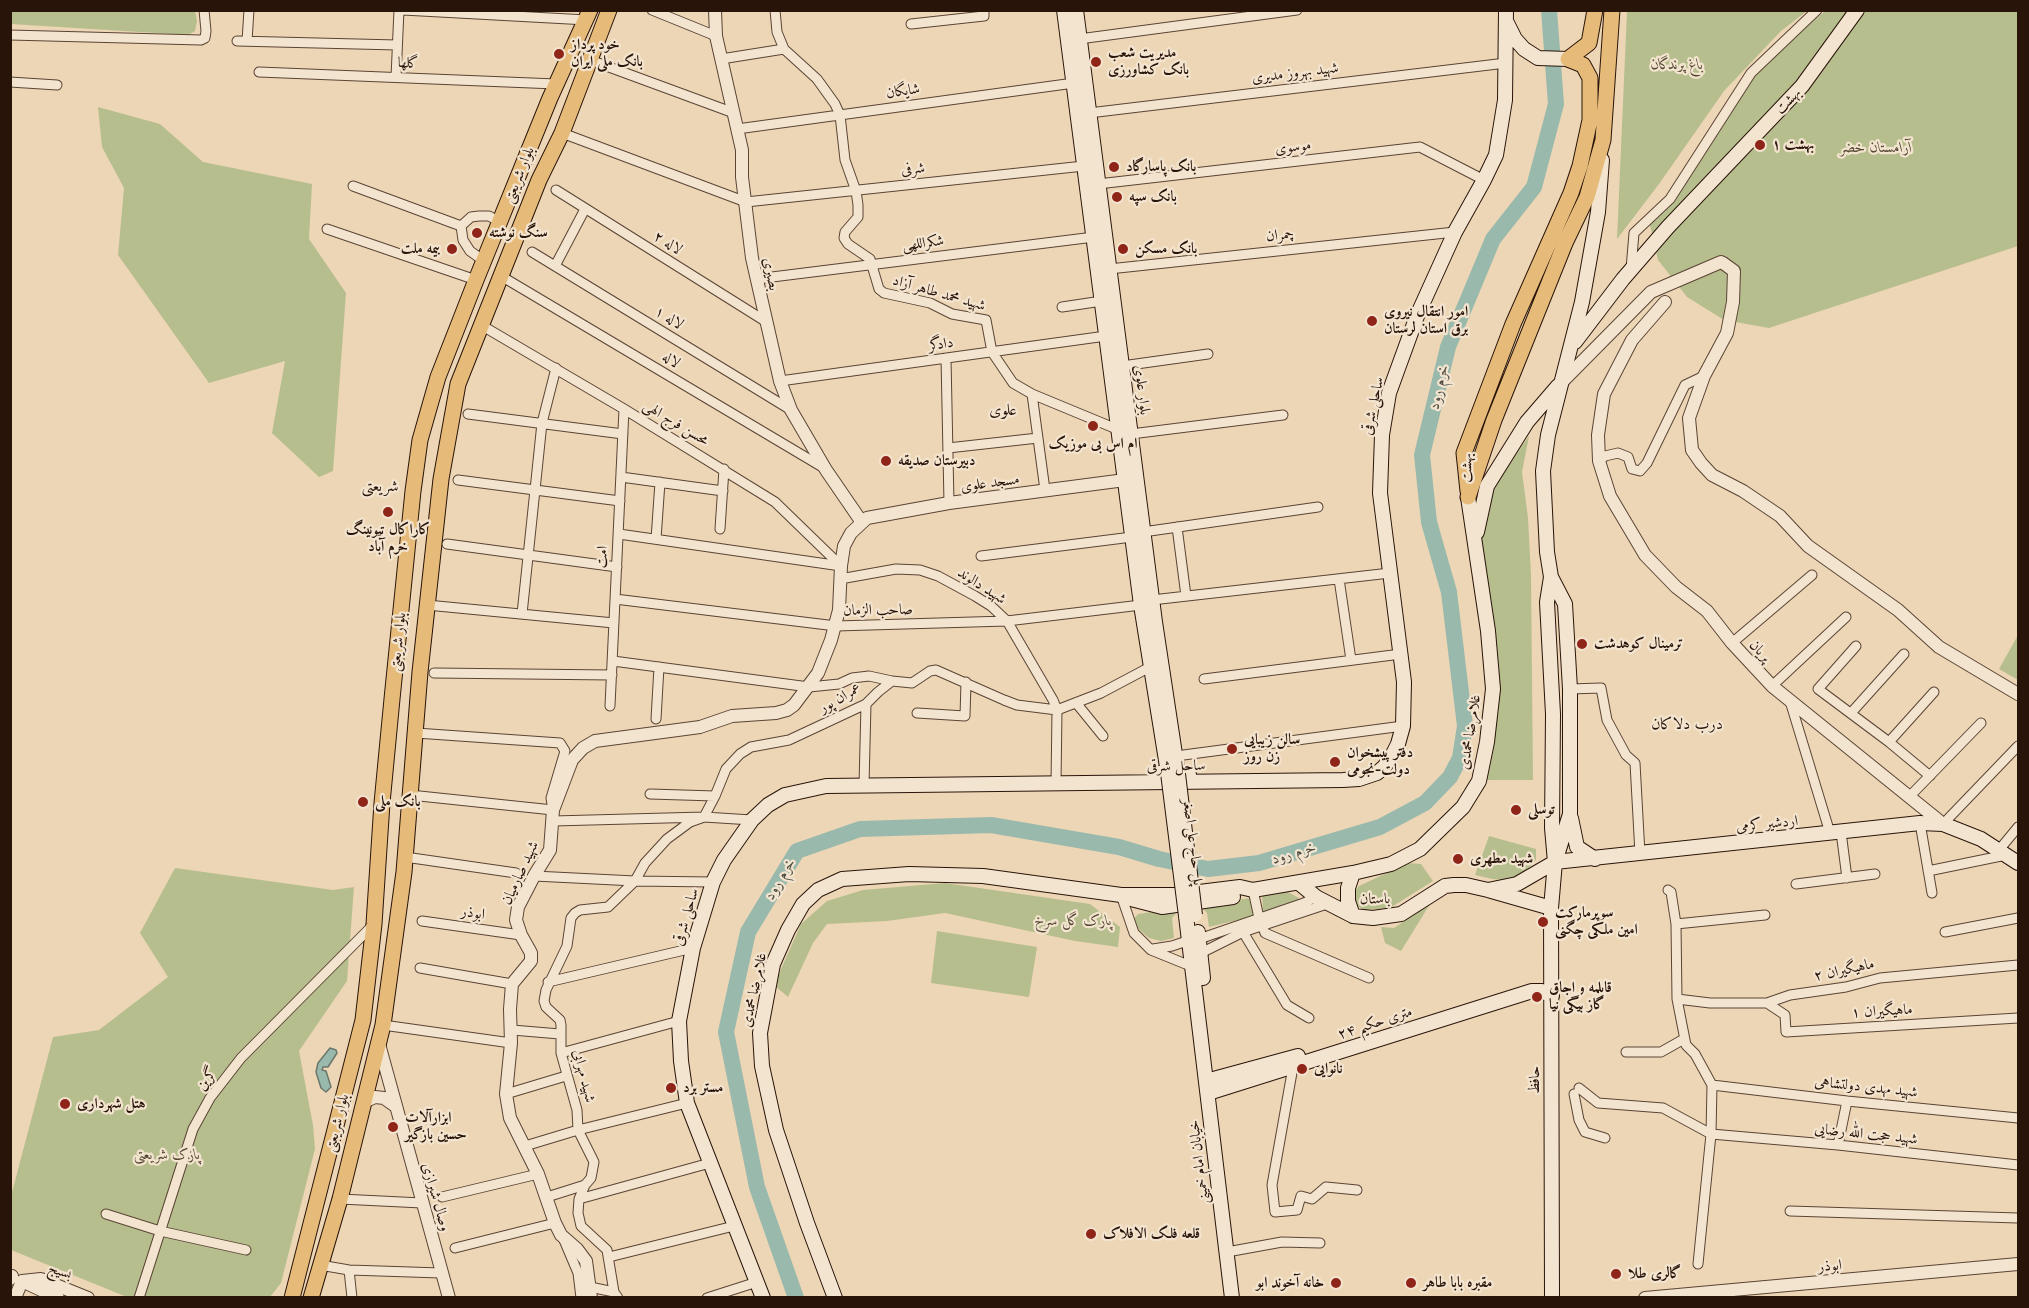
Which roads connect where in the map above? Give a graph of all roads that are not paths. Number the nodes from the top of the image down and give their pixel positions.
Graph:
1 (204, 10) edge
2 (249, 10) edge
3 (399, 10) edge
4 (403, 10) edge
5 (603, 10) edge
6 (609, 10) edge
7 (652, 10) edge
8 (715, 10) edge
9 (775, 10) edge
10 (984, 10) edge
11 (1064, 10) edge
12 (1076, 10) edge
13 (1297, 10) edge
14 (1595, 10) edge
15 (1612, 10) edge
16 (1817, 10) edge
17 (1857, 10) edge
18 (591, 14) edge
19 (1506, 16) edge
20 (911, 24) dead end
21 (10, 35) edge
22 (716, 36) junction
23 (1079, 39) junction
24 (397, 45) junction
25 (783, 49) junction
26 (1563, 58) junction
27 (722, 59) junction
28 (590, 60) junction
29 (1506, 63) junction
30 (259, 72) dead end
31 (396, 77) junction
32 (10, 82) edge
33 (1074, 83) junction
34 (556, 84) junction
35 (57, 85) dead end
36 (734, 113) junction
37 (1089, 113) junction
38 (840, 115) junction
39 (737, 129) junction
40 (562, 133) junction
41 (1603, 140) junction
42 (525, 160) junction
43 (546, 166) junction
44 (1084, 166) junction
45 (1484, 180) junction
46 (1098, 184) junction
47 (353, 186) dead end
48 (556, 190) dead end
49 (856, 191) junction
50 (746, 202) junction
51 (585, 209) junction
52 (500, 222) junction
53 (461, 226) junction
54 (327, 229) dead end
55 (1455, 231) junction
56 (1094, 237) junction
57 (532, 252) dead end
58 (484, 261) junction
59 (873, 265) junction
60 (555, 266) junction
61 (1109, 269) junction
62 (1631, 269) junction
63 (501, 276) junction
64 (756, 279) junction
65 (476, 280) junction
66 (1102, 301) junction
67 (1665, 302) dead end
68 (1062, 307) dead end
69 (765, 321) junction
70 (481, 325) junction
71 (1106, 336) junction
72 (1570, 348) junction
73 (992, 352) junction
74 (1208, 354) dead end
75 (946, 358) junction
76 (1122, 366) junction
77 (556, 368) junction
78 (1704, 376) junction
79 (780, 381) junction
80 (1560, 383) junction
81 (1032, 394) junction
82 (624, 409) junction
83 (791, 410) junction
84 (468, 414) dead end
85 (1283, 415) dead end
86 (1527, 422) junction
87 (542, 423) junction
88 (1125, 432) junction
89 (623, 434) junction
90 (1548, 435) junction
91 (1038, 438) junction
92 (948, 448) junction
93 (1599, 461) junction
94 (724, 469) junction
95 (826, 470) junction
96 (621, 477) junction
97 (458, 480) dead end
98 (1125, 480) junction
99 (660, 482) junction
100 (535, 490) junction
101 (723, 490) junction
102 (1045, 490) junction
103 (1468, 497) junction
104 (620, 501) junction
105 (950, 503) junction
106 (1318, 507) dead end
107 (861, 521) junction
108 (1178, 528) junction
109 (720, 529) dead end
110 (618, 534) junction
111 (1138, 535) junction
112 (656, 539) junction
113 (1475, 542) junction
114 (447, 544) dead end
115 (529, 554) junction
116 (981, 556) dead end
117 (617, 567) junction
118 (841, 573) junction
119 (1390, 573) junction
120 (1812, 575) dead end
121 (1551, 577) junction
122 (1339, 579) junction
123 (1186, 596) junction
124 (615, 599) junction
125 (1147, 602) junction
126 (427, 605) junction
127 (522, 614) junction
128 (1846, 617) dead end
129 (1007, 621) junction
130 (614, 623) junction
131 (836, 626) junction
132 (1732, 643) junction
133 (1856, 646) dead end
134 (1401, 654) junction
135 (1904, 654) dead end
136 (1351, 660) junction
137 (612, 661) junction
138 (659, 667) junction
139 (1150, 667) junction
140 (434, 673) dead end
141 (612, 675) junction
142 (1204, 679) dead end
143 (892, 681) junction
144 (966, 682) junction
145 (1772, 686) junction
146 (809, 687) junction
147 (1570, 689) junction
148 (1934, 692) dead end
149 (2019, 694) edge
150 (1789, 699) junction
151 (866, 704) junction
152 (1077, 704) junction
153 (610, 706) dead end
154 (1058, 710) junction
155 (917, 713) dead end
156 (1851, 713) junction
157 (1553, 714) junction
158 (1570, 714) junction
159 (656, 719) dead end
160 (1981, 723) dead end
161 (1403, 726) junction
162 (416, 733) junction
163 (1103, 736) dead end
164 (1889, 742) junction
165 (2019, 746) edge
166 (1176, 756) junction
167 (1173, 774) junction
168 (1930, 776) junction
169 (1056, 780) junction
170 (1329, 781) junction
171 (1022, 784) joint
172 (864, 785) junction
173 (650, 794) dead end
174 (410, 795) junction
175 (715, 796) junction
176 (1909, 797) junction
177 (1570, 814) junction
178 (553, 816) junction
179 (704, 817) junction
180 (752, 820) junction
181 (1920, 823) junction
182 (1943, 824) junction
183 (380, 826) junction
184 (2019, 827) edge
185 (408, 829) junction
186 (1836, 832) junction
187 (2002, 853) junction
188 (1640, 854) junction
189 (1595, 859) junction
190 (1555, 862) junction
191 (2019, 863) edge
192 (404, 865) junction
193 (378, 867) junction
194 (1928, 871) junction
195 (516, 873) dead end
196 (1353, 873) junction
197 (1875, 874) dead end
198 (534, 876) junction
199 (1846, 878) junction
200 (635, 881) junction
201 (713, 882) junction
202 (1299, 883) junction
203 (1796, 884) dead end
204 (1253, 890) junction
205 (1488, 890) junction
206 (1668, 890) dead end
207 (1932, 893) dead end
208 (1121, 895) junction
209 (1316, 897) junction
210 (1330, 903) junction
211 (1551, 908) junction
212 (1190, 915) joint
213 (1765, 915) dead end
214 (1353, 916) junction
215 (2019, 918) edge
216 (422, 921) dead end
217 (1260, 922) junction
218 (374, 924) junction
219 (1676, 924) junction
220 (1243, 932) junction
221 (1945, 932) dead end
222 (521, 935) junction
223 (1197, 944) junction
224 (693, 948) junction
225 (1151, 950) junction
226 (2019, 965) edge
227 (1193, 967) junction
228 (420, 969) dead end
229 (1552, 977) junction
230 (1369, 978) dead end
231 (548, 982) junction
232 (512, 984) junction
233 (1552, 996) junction
234 (1677, 999) junction
235 (1767, 1004) junction
236 (1309, 1018) dead end
237 (2019, 1018) edge
238 (679, 1021) junction
239 (383, 1025) junction
240 (512, 1030) junction
241 (560, 1034) junction
242 (1684, 1039) junction
243 (511, 1043) junction
244 (379, 1044) junction
245 (1626, 1052) dead end
246 (561, 1053) junction
247 (1293, 1066) junction
248 (566, 1076) junction
249 (1712, 1084) junction
250 (1209, 1085) junction
251 (506, 1094) junction
252 (1847, 1101) junction
253 (364, 1102) junction
254 (687, 1103) junction
255 (394, 1105) junction
256 (2019, 1118) edge
257 (578, 1130) junction
258 (1711, 1134) junction
259 (1605, 1138) dead end
260 (1838, 1145) junction
261 (525, 1146) junction
262 (710, 1163) junction
263 (2019, 1165) edge
264 (538, 1173) junction
265 (585, 1185) junction
266 (1357, 1191) dead end
267 (442, 1197) dead end
268 (547, 1197) junction
269 (340, 1199) junction
270 (579, 1199) junction
271 (422, 1203) junction
272 (1790, 1211) dead end
273 (106, 1214) dead end
274 (2019, 1218) edge
275 (555, 1223) junction
276 (734, 1226) junction
277 (160, 1231) junction
278 (561, 1235) junction
279 (1320, 1243) dead end
280 (455, 1248) dead end
281 (246, 1250) dead end
282 (1227, 1252) junction
283 (609, 1257) junction
284 (2019, 1263) edge
285 (1698, 1264) dead end
286 (320, 1265) junction
287 (349, 1270) junction
288 (441, 1273) junction
289 (14, 1278) edge
290 (757, 1282) junction
291 (591, 1292) edge
292 (616, 1295) edge
293 (1690, 1296) edge
294 (15, 1298) edge
295 (58, 1298) edge
296 (88, 1298) edge
297 (139, 1298) edge
298 (292, 1298) edge
299 (311, 1298) edge
300 (352, 1298) edge
301 (448, 1298) edge
302 (581, 1298) edge
303 (707, 1298) edge
304 (764, 1298) edge
305 (835, 1298) edge
306 (1232, 1298) edge
307 (1552, 1298) edge
308 (1644, 1298) edge

1 - 21 street
2 - 24 street
3 - 24 street
4 - 18 street
5 - 43 main road
6 - 28 main road, بلوار شریعتی
7 - 22 street
8 - 22 street, بصیری
9 - 25 street
10 - 20 street
11 - 33 main road, بلوار علوی
12 - 23 main road, بلوار علوی
13 - 23 street
14 - 26 main road
15 - 41 main road, بهشت
16 - 62 street
17 - 62 main road, بهشت
18 - 34 main road, بلوار شریعتی
18 - 42 main road
19 - 26 main road
19 - 29 main road, ساحلی شرقی
22 - 27 street, بصیری
23 - 37 main road, بلوار علوی
24 - 31 street
25 - 27 street
25 - 38 street, شهید محمد طاهر آزاد
26 - 103 main road, بهشت
27 - 36 street, بصیری
28 - 36 street
28 - 40 main road, بلوار شریعتی
29 - 37 street, شهید بهروز مدیری
29 - 45 main road, ساحلی شرقی
30 - 31 street, گلها
31 - 34 street, گلها
32 - 35 street
33 - 38 street, شایگان
33 - 44 main road, بلوار علوی
34 - 42 main road, بلوار شریعتی
36 - 39 street, بصیری
37 - 46 main road, بلوار علوی
38 - 39 street, شایگان
38 - 49 street, شهید محمد طاهر آزاد
39 - 50 street, بصیری
40 - 43 main road, بلوار شریعتی
40 - 50 street
41 - 72 main road
41 - 103 main road, بهشت
42 - 52 main road, بلوار شریعتی
43 - 63 main road, بلوار شریعتی
44 - 49 street, شرفی
44 - 56 main road, بلوار علوی
45 - 46 street, موسوی
45 - 55 main road, ساحلی شرقی
46 - 61 main road, بلوار علوی
47 - 53 street
48 - 51 street, لاله ۲
49 - 50 street, شرفی
49 - 59 street, شهید محمد طاهر آزاد
50 - 64 street, بصیری
51 - 60 street
51 - 69 street, لاله ۲
52 - 53 street
52 - 58 main road, بلوار شریعتی
53 - 58 street
54 - 65 street
55 - 61 street, چمران
55 - 119 main road, ساحلی شرقی
56 - 59 street, شکراللهی
56 - 66 main road, بلوار علوی
57 - 60 street, لاله ۱
58 - 65 main road, بلوار شریعتی
59 - 64 street, شکراللهی
59 - 73 street, شهید محمد طاهر آزاد
60 - 83 street, لاله ۱
61 - 76 main road, بلوار علوی
62 - 72 main road, بهشت
63 - 70 main road, بلوار شریعتی
63 - 95 street, لاله
64 - 69 street, بصیری
65 - 183 main road, بلوار شریعتی
66 - 68 street
66 - 71 main road, بلوار علوی
67 - 93 street, پریان
69 - 79 street, بصیری
70 - 77 street, محسن فرج الهی
70 - 126 main road, بلوار شریعتی
71 - 73 street, دادگر
71 - 88 main road, بلوار علوی
72 - 80 main road
73 - 75 street, دادگر
73 - 81 street, شهید محمد طاهر آزاد
74 - 76 street
75 - 79 street, دادگر
75 - 92 street
76 - 88 main road, بلوار علوی
77 - 82 street, محسن فرج الهی
77 - 87 street
78 - 80 street
78 - 93 street
78 - 149 street
79 - 83 street, بصیری
80 - 86 main road
80 - 90 main road
81 - 88 street, شهید محمد طاهر آزاد
81 - 91 street
82 - 89 street, امت
82 - 94 street, محسن فرج الهی
83 - 95 street, بصیری
84 - 87 street
85 - 88 street
86 - 90 main road
86 - 113 main road
87 - 89 street
87 - 100 street
88 - 98 main road, بلوار علوی
88 - 111 main road, بلوار علوی
89 - 96 street, امت
90 - 121 main road
91 - 92 street
91 - 102 street
92 - 105 street
93 - 132 street, پریان
94 - 101 street
94 - 118 street, محسن فرج الهی
95 - 107 street, بصیری
96 - 99 street
96 - 104 street, امت
97 - 100 street
98 - 102 street, مسجد علوی
98 - 111 main road, بلوار علوی
99 - 101 street
99 - 112 street
100 - 104 street
100 - 115 street
101 - 109 street
102 - 105 street, مسجد علوی
103 - 113 main road, غلامرضا محمدی
104 - 110 street, امت
105 - 107 street, مسجد علوی
106 - 108 street
107 - 118 street, شهید صارمیان
108 - 111 street
108 - 123 street
110 - 112 street, شهید دالوند
110 - 117 street, امت
111 - 116 street
111 - 125 main road, بلوار علوی
112 - 118 street, شهید دالوند
113 - 196 main road, غلامرضا محمدی
114 - 115 street
115 - 117 street
115 - 127 street
117 - 124 street, امت
118 - 129 street, شهید دالوند
118 - 131 street, شهید صارمیان
119 - 122 street, صاحب الزمان
119 - 134 main road, ساحلی شرقی
120 - 132 street
121 - 147 main road
121 - 157 main road
122 - 123 street, صاحب الزمان
122 - 136 street
123 - 125 street, صاحب الزمان
124 - 130 street, امت
124 - 131 street, صاحب الزمان
125 - 129 street, صاحب الزمان
125 - 139 main road, بلوار علوی
125 - 166 main road, بلوار علوی
126 - 127 street
126 - 162 main road, بلوار شریعتی
127 - 130 street
128 - 145 street
129 - 131 street, صاحب الزمان
129 - 154 street, شهید دالوند
130 - 137 street, امت
131 - 146 street, شهید صارمیان
132 - 145 street, پریان
133 - 156 street
134 - 136 street
134 - 161 main road, ساحلی شرقی
135 - 156 street
136 - 142 street
137 - 138 street
137 - 141 street, امت
138 - 146 street
138 - 159 street
139 - 152 street
139 - 167 main road, بلوار علوی
140 - 141 street
141 - 153 street, امت
143 - 144 street
143 - 146 street
143 - 151 street, عمران پور
144 - 154 street
144 - 155 street
145 - 150 street, پریان
146 - 178 street, شهید صارمیان
147 - 158 main road
147 - 188 street
148 - 164 street
150 - 176 street, پریان
150 - 186 street
151 - 172 street
151 - 175 street, عمران پور
152 - 154 street
152 - 163 street
154 - 169 street
156 - 164 street
157 - 158 main road
157 - 190 main road
158 - 177 main road
160 - 168 street
161 - 166 street
161 - 170 main road, ساحلی شرقی
162 - 174 main road, بلوار شریعتی
162 - 178 street
164 - 168 street
165 - 182 street
166 - 167 main road, بلوار علوی
167 - 169 main road
167 - 170 main road
167 - 212 main road, پل حاج علی اصغر, bridge
168 - 176 street
169 - 170 main road, ساحل شرقی
169 - 171 main road, ساحل شرقی
171 - 172 main road, ساحلی شرقی
172 - 180 main road, ساحلی شرقی
173 - 175 street
174 - 178 street
174 - 185 main road, بلوار شریعتی
175 - 179 street, عمران پور
176 - 182 street, پریان
177 - 189 main road
177 - 190 main road
178 - 179 street
178 - 198 street, شهید صارمیان
179 - 180 street
179 - 200 street, شهید مهرابی
180 - 201 main road, ساحلی شرقی
181 - 182 main road, اردشیر کرمی
181 - 186 main road, اردشیر کرمی
181 - 194 street
182 - 187 main road, اردشیر کرمی
183 - 185 main road
183 - 193 main road, بلوار شریعتی
184 - 187 street
185 - 192 main road, بلوار شریعتی
186 - 188 main road, اردشیر کرمی
186 - 199 street
187 - 191 main road, اردشیر کرمی
187 - 194 street
188 - 189 main road, اردشیر کرمی
189 - 190 main road, اردشیر کرمی
190 - 205 main road, باستان
190 - 211 main road, حافظ
192 - 193 main road
192 - 195 street
192 - 239 main road, بلوار شریعتی
193 - 218 main road, بلوار شریعتی
194 - 207 street
196 - 202 main road, غلامرضا محمدی
196 - 214 main road
197 - 199 street
198 - 200 street
198 - 222 street, شهید صارمیان
199 - 203 street
200 - 201 street
200 - 231 street, شهید مهرابی
201 - 224 main road, ساحلی شرقی
202 - 204 main road, غلامرضا محمدی
202 - 209 main road, باستان
204 - 208 main road, غلامرضا محمدی
204 - 217 street
205 - 211 main road, باستان
205 - 214 main road, باستان
206 - 219 street
208 - 225 street
208 - 305 main road, غلامرضا محمدی
209 - 210 main road, باستان
209 - 217 street
210 - 214 main road, باستان
210 - 217 street
211 - 229 main road, حافظ
212 - 223 main road, خیابان امام خمینی
213 - 219 street
215 - 221 street
216 - 222 street, ابوذر
217 - 220 street
217 - 223 street
217 - 230 street
218 - 277 street, گرین
218 - 298 main road, بلوار شریعتی
219 - 234 street
220 - 223 street
220 - 236 street
222 - 232 street, شهید صارمیان
223 - 225 street
223 - 227 main road, خیابان امام خمینی
223 - 250 main road, خیابان امام خمینی
224 - 231 street
224 - 238 main road, ساحلی شرقی
225 - 227 street
226 - 235 street, ماهیگیران ۲
227 - 250 main road, خیابان امام خمینی
228 - 232 street
229 - 233 main road, حافظ
229 - 250 main road, ۲۴ متری حکیم
231 - 241 street, شهید مهرابی
232 - 240 street
233 - 247 main road, ۲۴ متری حکیم
233 - 307 main road, حافظ
234 - 235 street, ماهیگیران ۲
234 - 242 street
235 - 237 street, ماهیگیران ۱
238 - 246 street
238 - 254 main road, ساحلی شرقی
239 - 243 street
239 - 244 main road, بلوار شریعتی
240 - 241 street
240 - 243 street
241 - 246 street, شهید مهرابی
242 - 245 street
242 - 249 street
243 - 251 street
244 - 253 main road, بلوار شریعتی
244 - 255 street, وصال شیرازی
246 - 248 street, شهید مهرابی
247 - 250 main road, ۲۴ متری حکیم
247 - 266 street
248 - 251 street
248 - 257 street, شهید مهرابی
249 - 252 street, شهید مهدی دولتشاهی
249 - 258 street
250 - 282 main road, خیابان امام خمینی
251 - 261 street
252 - 256 street, شهید مهدی دولتشاهی
252 - 260 street
253 - 255 street
253 - 269 main road, بلوار شریعتی
254 - 257 street
254 - 262 main road, ساحلی شرقی
255 - 271 street, وصال شیرازی
257 - 261 street
257 - 265 street, شهید مهرابی
258 - 259 street
258 - 260 street, شهید حجت الله رضایی
258 - 285 street
260 - 263 street, شهید حجت الله رضایی
261 - 264 street
262 - 270 street
262 - 276 main road, ساحلی شرقی
264 - 267 street
264 - 268 street
265 - 268 street
265 - 270 street, شهید مهرابی
268 - 275 street
269 - 271 street
269 - 286 main road, بلوار شریعتی
270 - 283 street
271 - 288 street, وصال شیرازی
272 - 274 street
273 - 277 street
275 - 278 street
275 - 280 street
276 - 283 street
276 - 290 main road, ساحلی شرقی
277 - 281 street
277 - 297 street, گرین
278 - 291 street
278 - 302 street
279 - 282 street
282 - 306 main road, خیابان امام خمینی
283 - 292 street
284 - 293 street, ابوذر
286 - 287 street
286 - 299 main road, بلوار شریعتی
287 - 288 street
287 - 300 street
288 - 301 street, وصال شیرازی
289 - 294 street
289 - 295 street, بسیج
289 - 296 street, بسیج
290 - 303 street
290 - 304 main road, ساحلی شرقی
291 - 292 street
293 - 308 street, ابوذر

